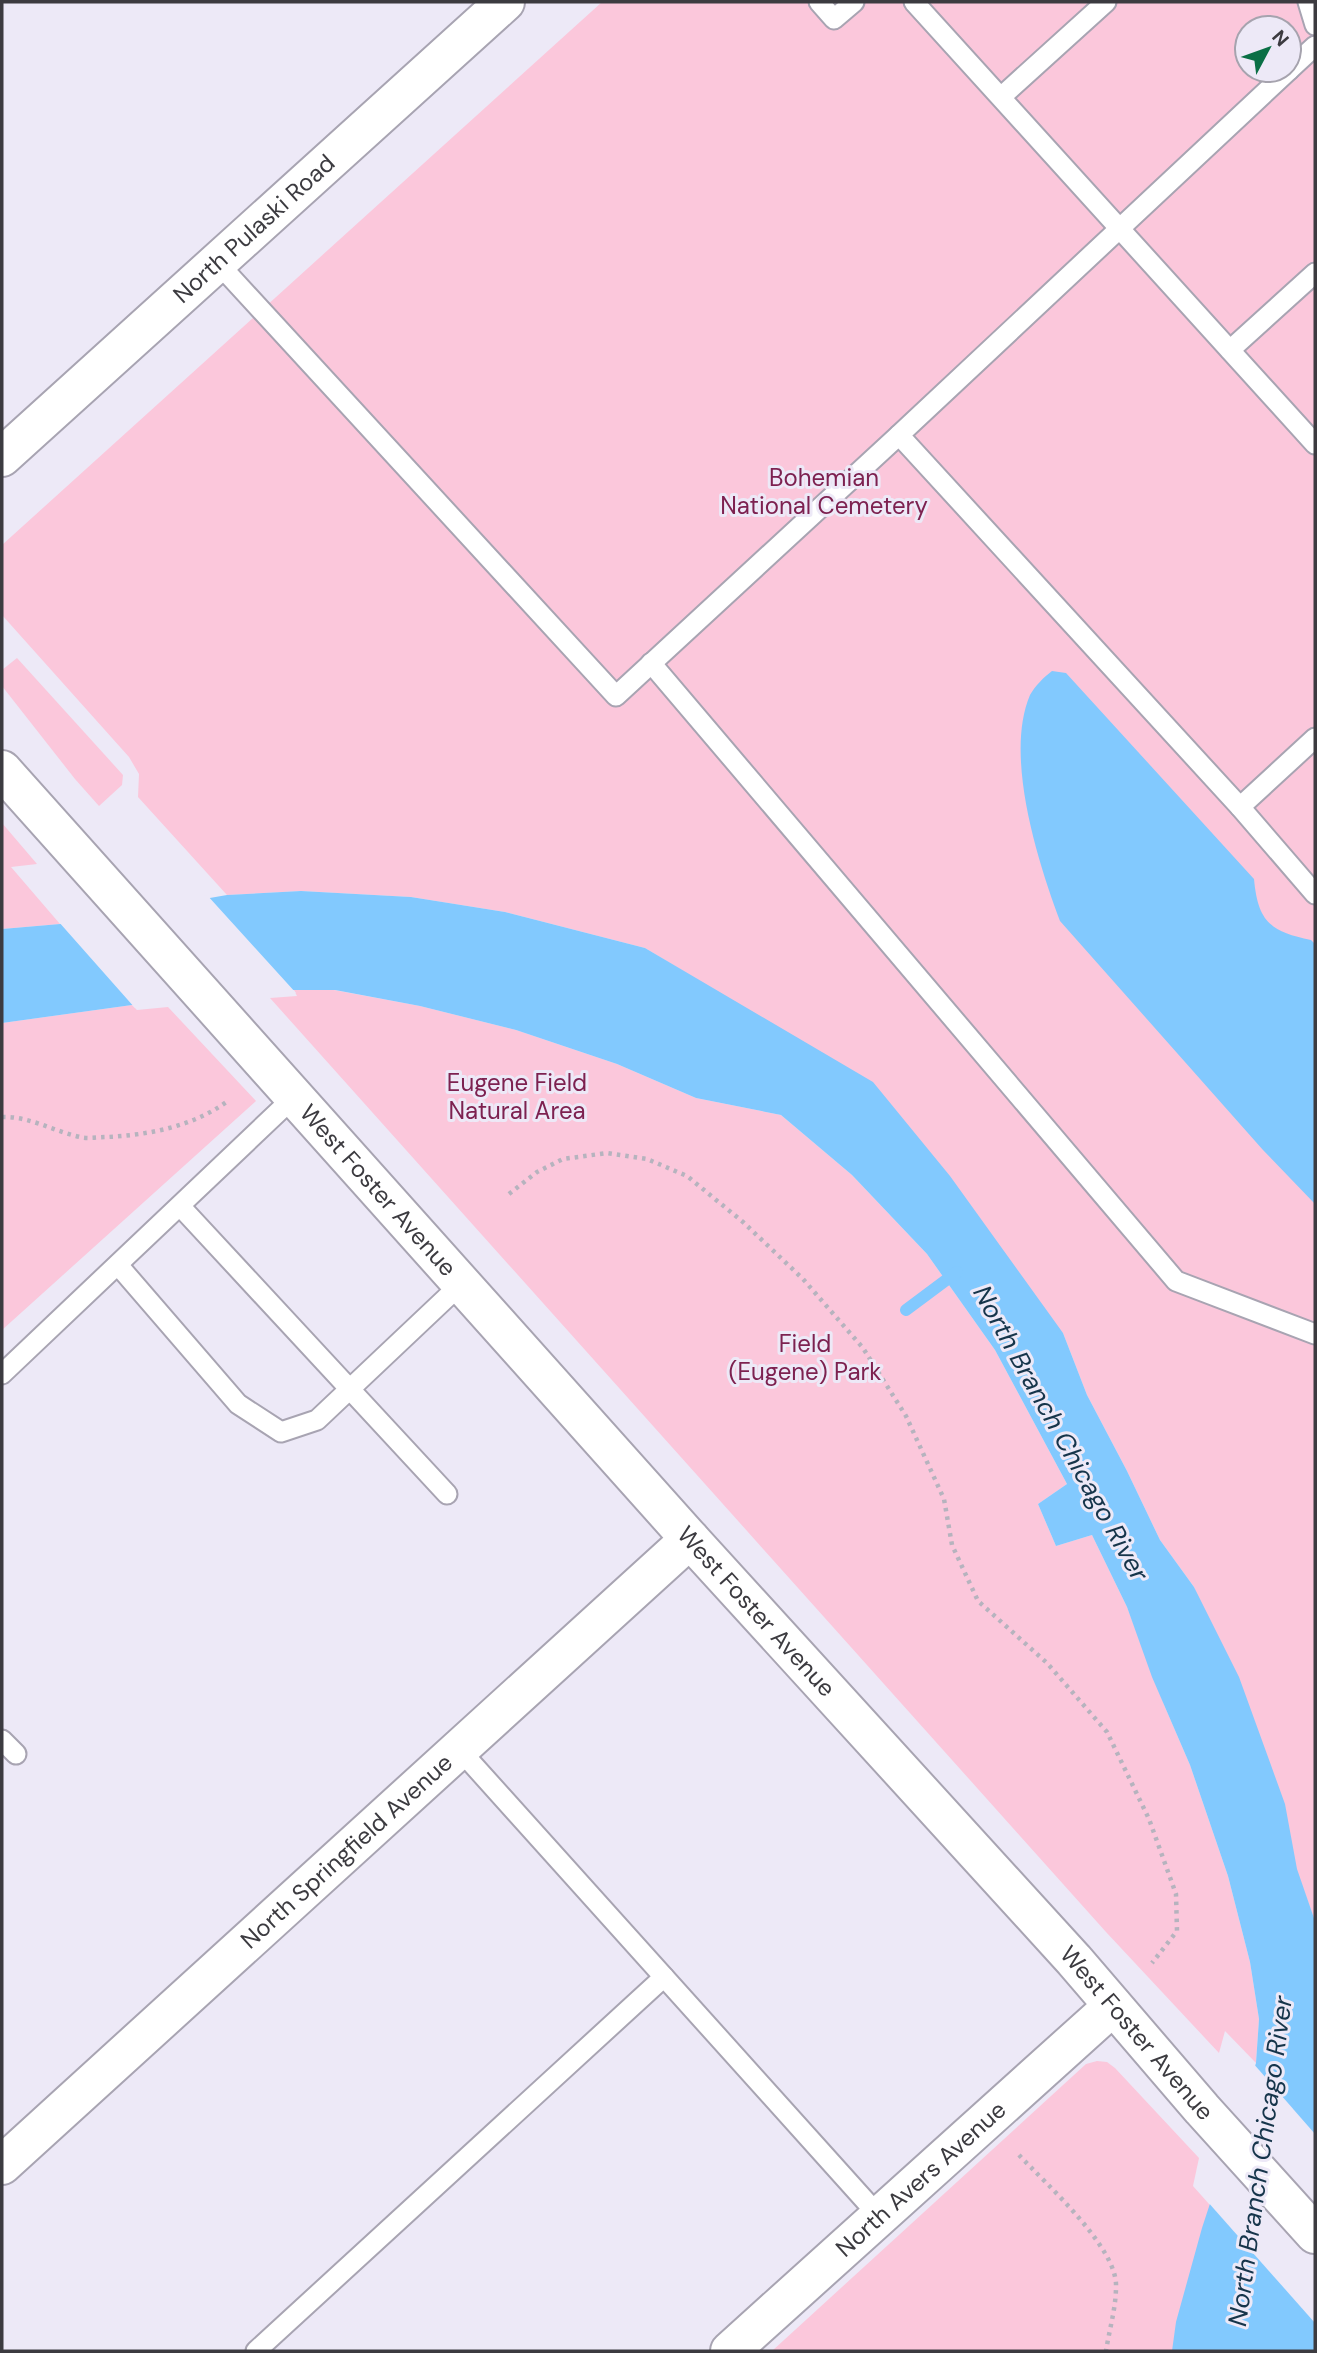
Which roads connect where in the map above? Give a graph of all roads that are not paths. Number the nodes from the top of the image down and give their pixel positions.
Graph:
1 (505, 2) edge
2 (819, 2) edge
3 (854, 2) edge
4 (914, 2) edge
5 (1106, 2) edge
6 (1308, 2) edge
7 (1315, 25) edge
8 (1274, 84) edge
9 (1001, 97) junction
10 (1119, 228) junction
11 (217, 262) junction
12 (1315, 273) edge
13 (1230, 350) junction
14 (900, 435) junction
15 (1315, 444) edge
16 (2, 457) edge
17 (652, 663) junction
18 (1315, 738) edge
19 (2, 770) edge
20 (1240, 807) junction
21 (1315, 894) edge
22 (294, 1097) junction
23 (180, 1206) junction
24 (118, 1265) junction
25 (461, 1284) junction
26 (1315, 1334) edge
27 (2, 1374) edge
28 (351, 1388) junction
29 (447, 1494) dead end
30 (690, 1539) junction
31 (2, 1740) edge
32 (460, 1749) junction
33 (16, 1754) dead end
34 (664, 1977) junction
35 (1114, 2006) junction
36 (2, 2165) edge
37 (879, 2216) junction
38 (1315, 2234) edge
39 (256, 2351) edge
40 (730, 2351) edge

1 - 11 main road, North Pulaski Road
2 - 3 lane
4 - 9 lane
5 - 9 lane
6 - 7 lane
8 - 10 lane
9 - 10 lane
10 - 13 lane
10 - 14 lane
11 - 16 main road, North Pulaski Road
11 - 17 lane
12 - 13 lane
13 - 15 lane
14 - 17 lane
14 - 20 lane
17 - 26 lane
18 - 20 lane
19 - 22 main road, West Foster Avenue
20 - 21 lane
22 - 23 lane
22 - 25 main road, West Foster Avenue
23 - 24 lane
23 - 28 lane
24 - 27 lane
24 - 28 lane
25 - 28 lane
25 - 30 main road, West Foster Avenue
28 - 29 lane
30 - 32 main road, North Springfield Avenue
30 - 35 main road, West Foster Avenue
31 - 33 lane
32 - 34 lane
32 - 36 main road, North Springfield Avenue
34 - 37 lane
34 - 39 lane
35 - 37 main road, North Avers Avenue
35 - 38 main road, West Foster Avenue
37 - 40 main road, North Avers Avenue

